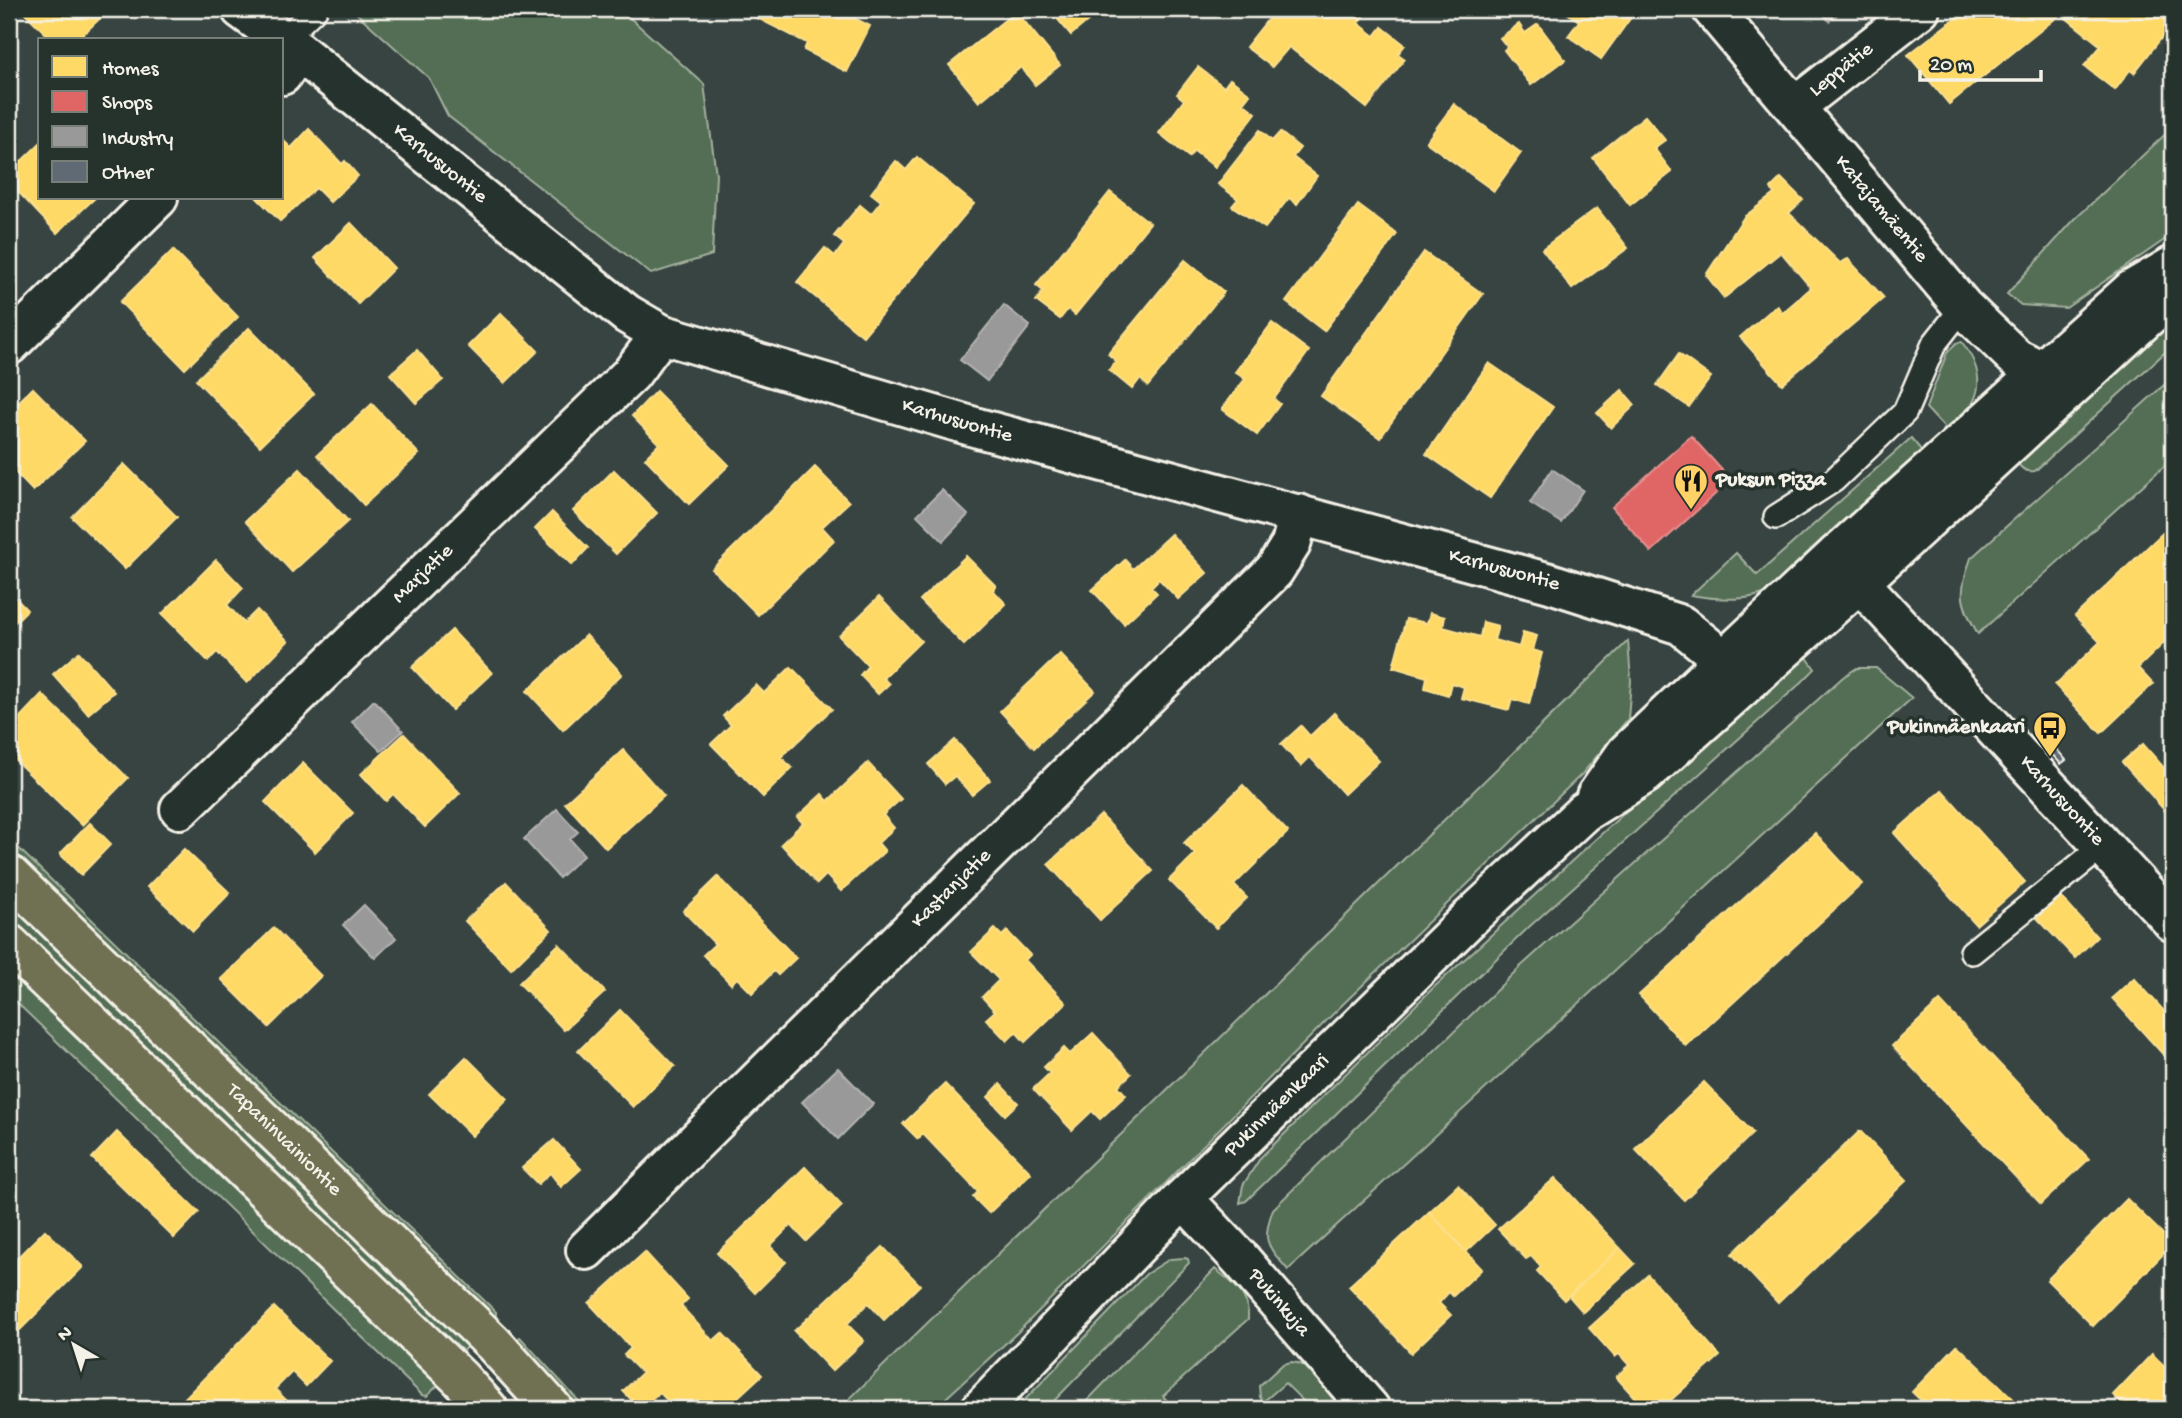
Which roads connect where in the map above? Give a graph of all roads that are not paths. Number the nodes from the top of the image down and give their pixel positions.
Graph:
1 (241, 9) edge
2 (315, 9) edge
3 (1712, 9) edge
4 (1920, 9) edge
5 (271, 38) edge
6 (288, 55) edge
7 (1796, 106) junction
8 (156, 200) edge
9 (2173, 266) edge
10 (2173, 282) edge
11 (1963, 307) junction
12 (662, 334) junction
13 (9, 345) edge
14 (2052, 382) junction
15 (1298, 514) junction
16 (1776, 517) dead end
17 (1847, 569) junction
18 (1735, 671) junction
19 (180, 809) dead end
20 (2103, 846) junction
21 (9, 875) edge
22 (2173, 922) edge
23 (9, 944) edge
24 (1972, 952) dead end
25 (1183, 1198) junction
26 (586, 1250) dead end
27 (488, 1409) edge
28 (553, 1409) edge
29 (981, 1409) edge
30 (1370, 1409) edge

1 - 5 street, Karhusuontie
2 - 6 lane
3 - 7 street, Katajamäentie
4 - 7 street, Leppätie
6 - 12 street, Karhusuontie
7 - 11 street, Katajamäentie
8 - 13 street
9 - 14 street, Pukinmäenkaari
10 - 14 street, Pukinmäenkaari
11 - 14 street, Katajamäentie
11 - 16 lane
12 - 15 street, Karhusuontie
12 - 19 street, Marjatie
14 - 17 street, Pukinmäenkaari
15 - 18 street, Karhusuontie
15 - 26 street, Kastanjatie
17 - 18 street, Pukinmäenkaari
17 - 20 street, Karhusuontie
18 - 25 street, Pukinmäenkaari
20 - 22 street, Karhusuontie
20 - 24 lane
21 - 28 main road, Tapaninvainiontie
23 - 27 main road
25 - 29 street, Pukinmäenkaari
25 - 30 street, Pukinkuja

